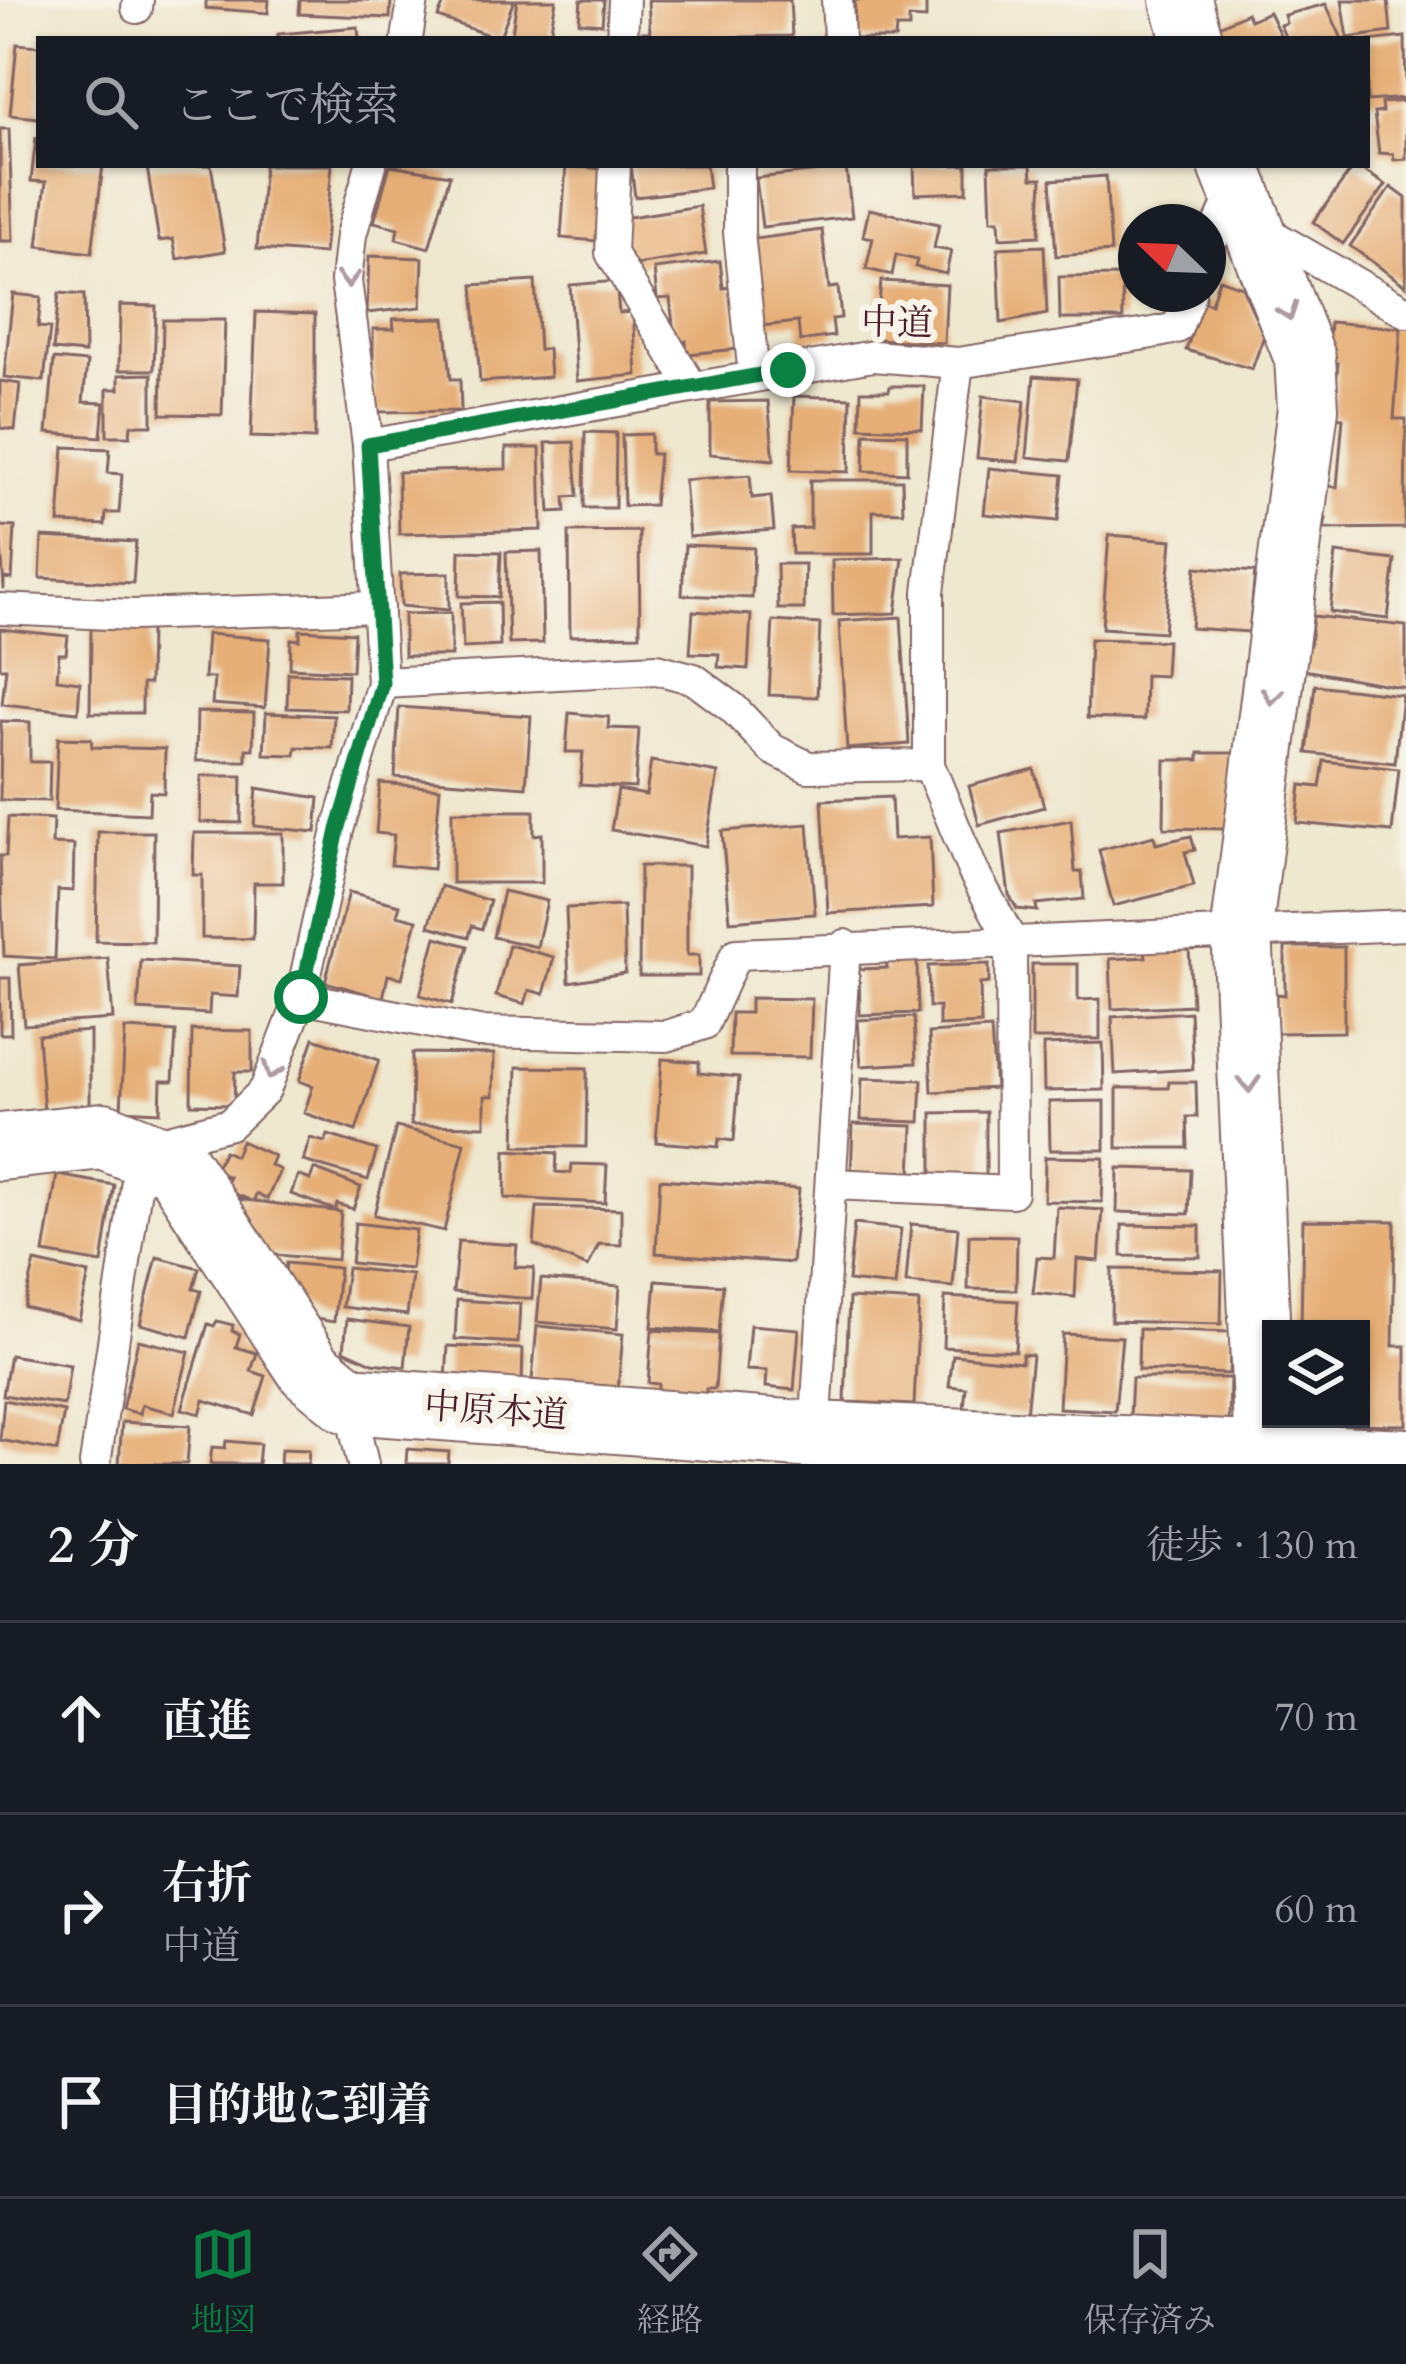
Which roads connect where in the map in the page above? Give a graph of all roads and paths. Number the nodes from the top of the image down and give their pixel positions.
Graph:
1 (413, 0) edge
2 (624, 0) edge
3 (837, 0) edge
4 (1181, 0) edge
5 (407, 36) edge
6 (622, 36) edge
7 (839, 36) edge
8 (1191, 36) edge
9 (370, 168) edge
10 (615, 168) edge
11 (739, 168) edge
12 (1232, 207) edge
13 (1406, 311) edge
14 (1183, 312) edge
15 (958, 363) junction
16 (754, 376) junction
17 (692, 387) junction
18 (368, 445) junction
19 (378, 608) junction
20 (0, 609) edge
21 (382, 683) junction
22 (929, 765) junction
23 (1406, 925) edge
24 (1242, 928) junction
25 (1011, 940) junction
26 (844, 945) junction
27 (301, 997) junction
28 (142, 1147) junction
29 (0, 1148) edge
30 (832, 1184) junction
31 (349, 1400) junction
32 (815, 1435) junction
33 (713, 1446) edge
34 (1265, 1454) junction
35 (1406, 1462) edge
36 (95, 1464) edge
37 (363, 1464) edge

1 - 5 lane
2 - 6 lane
3 - 7 lane
4 - 8 street
9 -> 18 lane
10 - 17 lane
11 - 16 lane
12 - 13 lane
12 -> 24 street
14 - 15 lane, 中道
15 - 16 lane, 中道
15 - 22 lane
16 - 17 lane, 中道
17 - 18 lane, 中道
18 - 19 lane
19 - 20 lane
19 - 21 lane
21 - 22 lane
21 - 27 lane
22 - 25 lane
23 - 24 lane
24 - 25 lane
24 -> 34 street
25 - 26 lane
25 - 30 lane
26 - 27 lane
26 - 30 lane
27 -> 28 lane
28 - 29 street
28 - 31 street
28 - 36 lane
30 - 32 lane
31 - 33 street, 中原本道
31 - 37 lane
32 - 33 street, 中原本道
32 - 34 street, 中原本道
34 - 35 street, 中原本道

